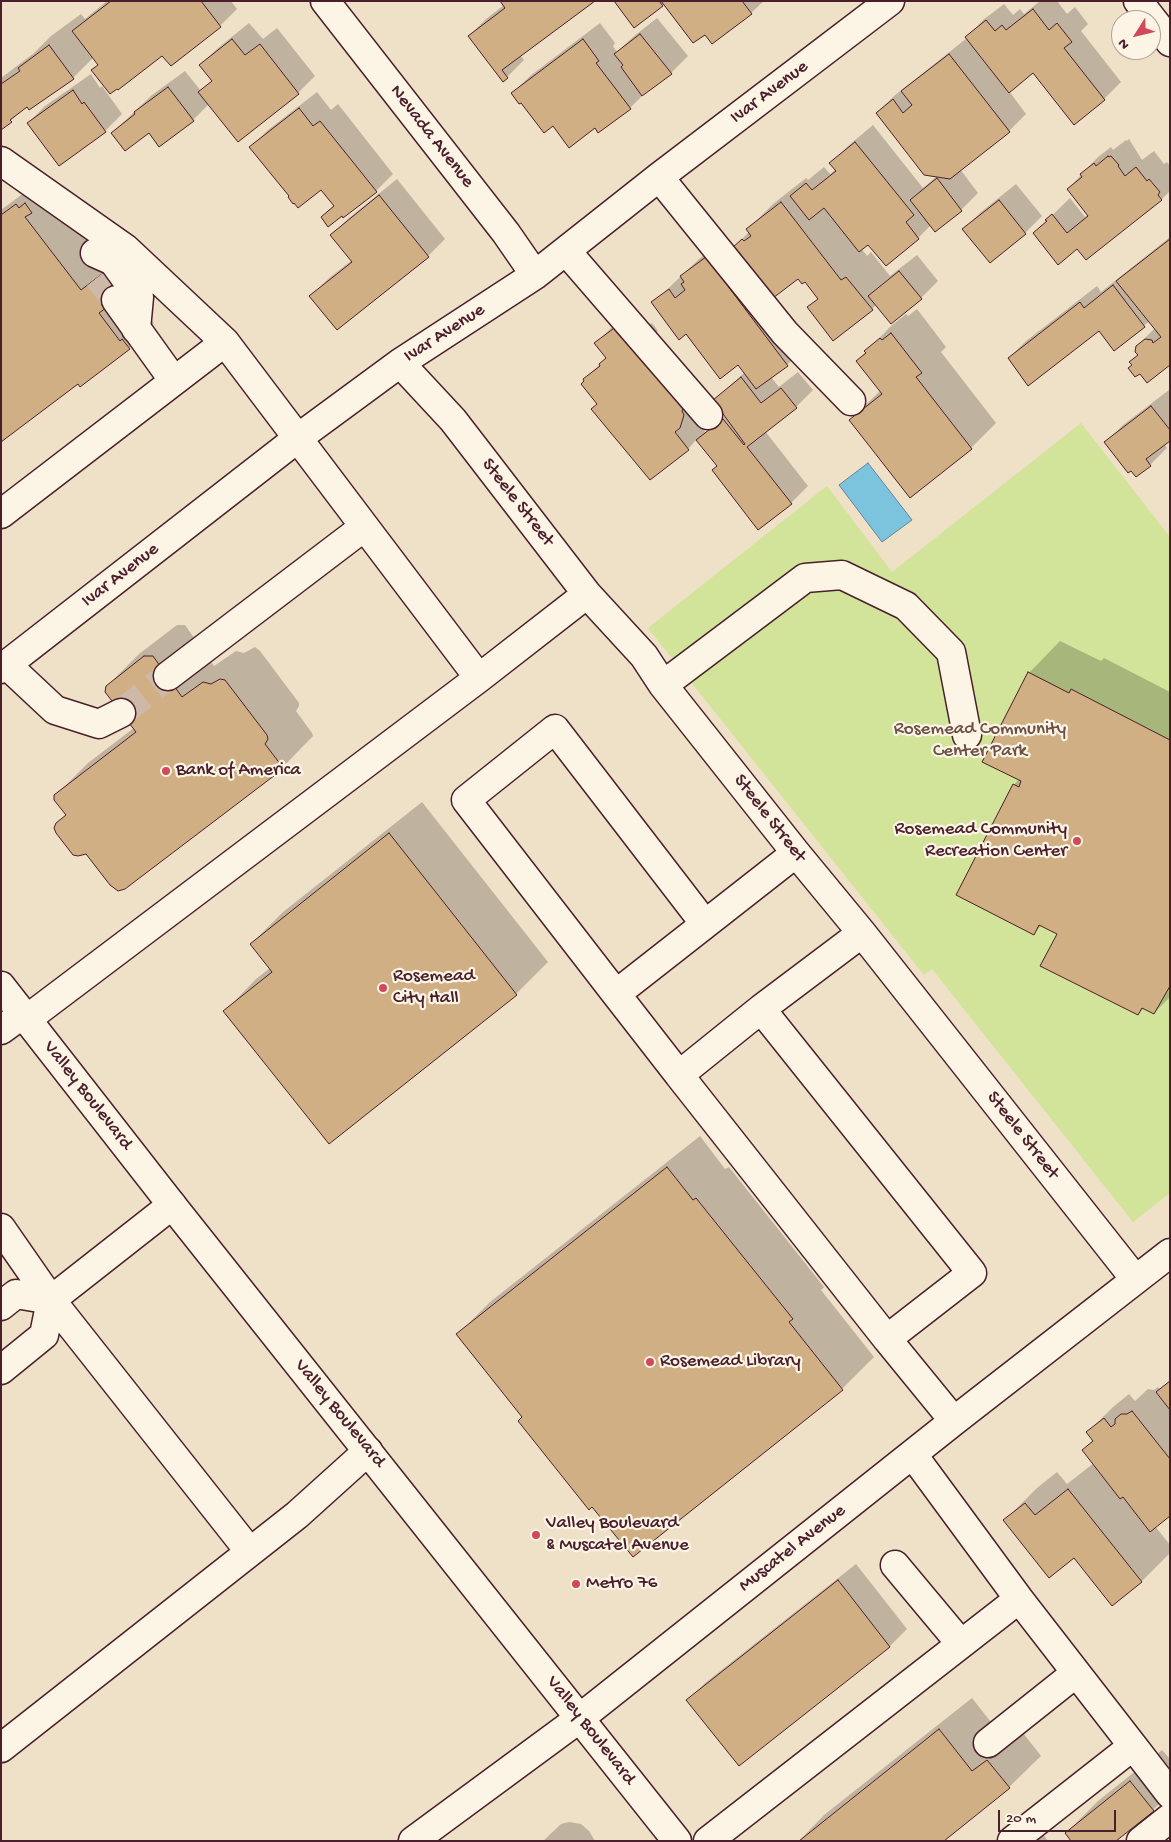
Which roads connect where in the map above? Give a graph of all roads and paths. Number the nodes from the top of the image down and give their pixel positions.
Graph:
1 (325, 1) edge
2 (890, 1) edge
3 (1138, 1) edge
4 (1170, 42) edge
5 (1, 161) edge
6 (659, 177) junction
7 (567, 252) junction
8 (98, 254) junction
9 (535, 276) junction
10 (116, 300) tunnel mouth
11 (136, 329) junction
12 (225, 342) junction
13 (400, 363) junction
14 (174, 381) junction
15 (851, 401) dead end
16 (708, 415) dead end
17 (298, 438) junction
18 (1, 514) edge
19 (364, 527) junction
20 (587, 594) junction
21 (4, 667) edge
22 (168, 676) tunnel mouth
23 (479, 678) junction
24 (663, 685) junction
25 (121, 713) tunnel mouth
26 (967, 736) dead end
27 (796, 853) junction
28 (705, 924) junction
29 (862, 933) junction
30 (1, 986) edge
31 (616, 994) junction
32 (762, 1009) junction
33 (25, 1017) junction
34 (1, 1030) edge
35 (679, 1075) junction
36 (172, 1205) junction
37 (1, 1228) edge
38 (1170, 1254) edge
39 (1135, 1279) junction
40 (51, 1300) junction
41 (1, 1306) edge
42 (887, 1338) junction
43 (1, 1370) edge
44 (954, 1422) junction
45 (368, 1450) junction
46 (913, 1455) junction
47 (250, 1552) junction
48 (895, 1565) dead end
49 (1019, 1599) junction
50 (961, 1644) junction
51 (1076, 1673) junction
52 (580, 1718) junction
53 (988, 1743) dead end
54 (1133, 1746) junction
55 (1, 1748) edge
56 (1170, 1794) edge
57 (1170, 1818) edge
58 (1025, 1837) edge
59 (413, 1841) edge
60 (677, 1841) edge
61 (708, 1841) edge
62 (1141, 1841) edge

1 - 9 street, Nevada Avenue
2 - 6 street, Ivar Avenue
3 - 4 street
5 - 8 street
6 - 7 street, Ivar Avenue
6 - 15 street
7 - 9 street, Ivar Avenue
7 - 16 street
8 - 11 street
8 - 12 street
9 - 13 street, Ivar Avenue
10 - 11 street
11 - 14 street
12 - 14 street
12 - 17 street
13 - 17 street, Ivar Avenue
13 - 20 street, Steele Street
14 - 18 street
17 - 19 street
17 - 21 street, Ivar Avenue
19 - 22 street
19 - 23 street
20 - 23 street
20 - 24 street, Steele Street
21 - 25 street
23 - 33 street
24 - 26 street
24 - 27 street, Steele Street
27 - 28 street
27 - 29 street, Steele Street
28 - 31 street
28 - 31 street
29 - 32 street
29 - 39 street, Steele Street
30 - 33 street, Valley Boulevard
31 - 35 street
32 - 35 street
32 - 42 street
33 - 34 street
33 - 36 street, Valley Boulevard
35 - 42 street
36 - 40 street
36 - 45 street, Valley Boulevard
37 - 40 street
38 - 39 street, Muscatel Avenue
39 - 44 street, Muscatel Avenue
40 - 41 street
40 - 43 street
40 - 47 street
42 - 44 street
44 - 46 street, Muscatel Avenue
45 - 47 street
45 - 52 street, Valley Boulevard
46 - 49 street
46 - 52 street, Muscatel Avenue
47 - 55 street
48 - 50 street
49 - 50 street
49 - 51 street
50 - 61 street
51 - 53 street
51 - 54 street
52 - 59 street, Muscatel Avenue
52 - 60 street, Valley Boulevard
54 - 56 street
54 - 58 street
57 - 62 street

